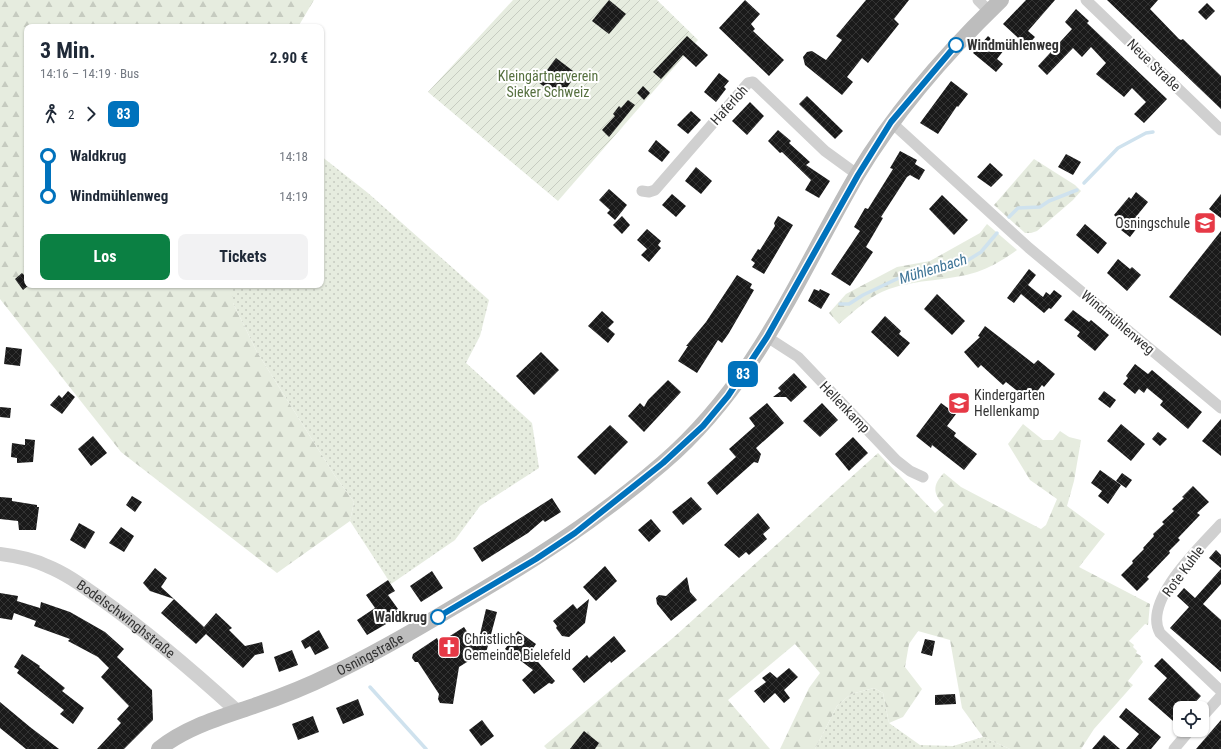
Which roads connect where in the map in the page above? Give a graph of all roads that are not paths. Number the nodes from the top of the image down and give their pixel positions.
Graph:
1 (978, 0) edge
2 (1001, 0) edge
3 (1086, 0) edge
4 (989, 11) junction
5 (891, 122) junction
6 (1221, 130) edge
7 (858, 175) junction
8 (642, 191) dead end
9 (767, 337) junction
10 (1221, 408) edge
11 (923, 477) dead end
12 (1221, 524) edge
13 (0, 554) edge
14 (1221, 692) edge
15 (1221, 696) edge
16 (1209, 709) edge
17 (237, 711) junction
18 (1184, 737) edge
19 (160, 749) edge
20 (1174, 749) edge

1 - 4 street
2 - 4 main road, Osningstraße
3 - 6 street, Neue Straße
4 - 5 main road, Osningstraße
5 - 7 main road, Osningstraße
5 - 10 street, Windmühlenweg
7 - 8 street, Haferloh
7 - 9 main road, Osningstraße
9 - 11 street, Hellenkamp
9 - 17 main road, Osningstraße
12 - 14 street, Rote Kuhle
13 - 17 street, Bodelschwinghstraße
15 - 16 street
17 - 19 main road, Osningstraße
18 - 20 street

